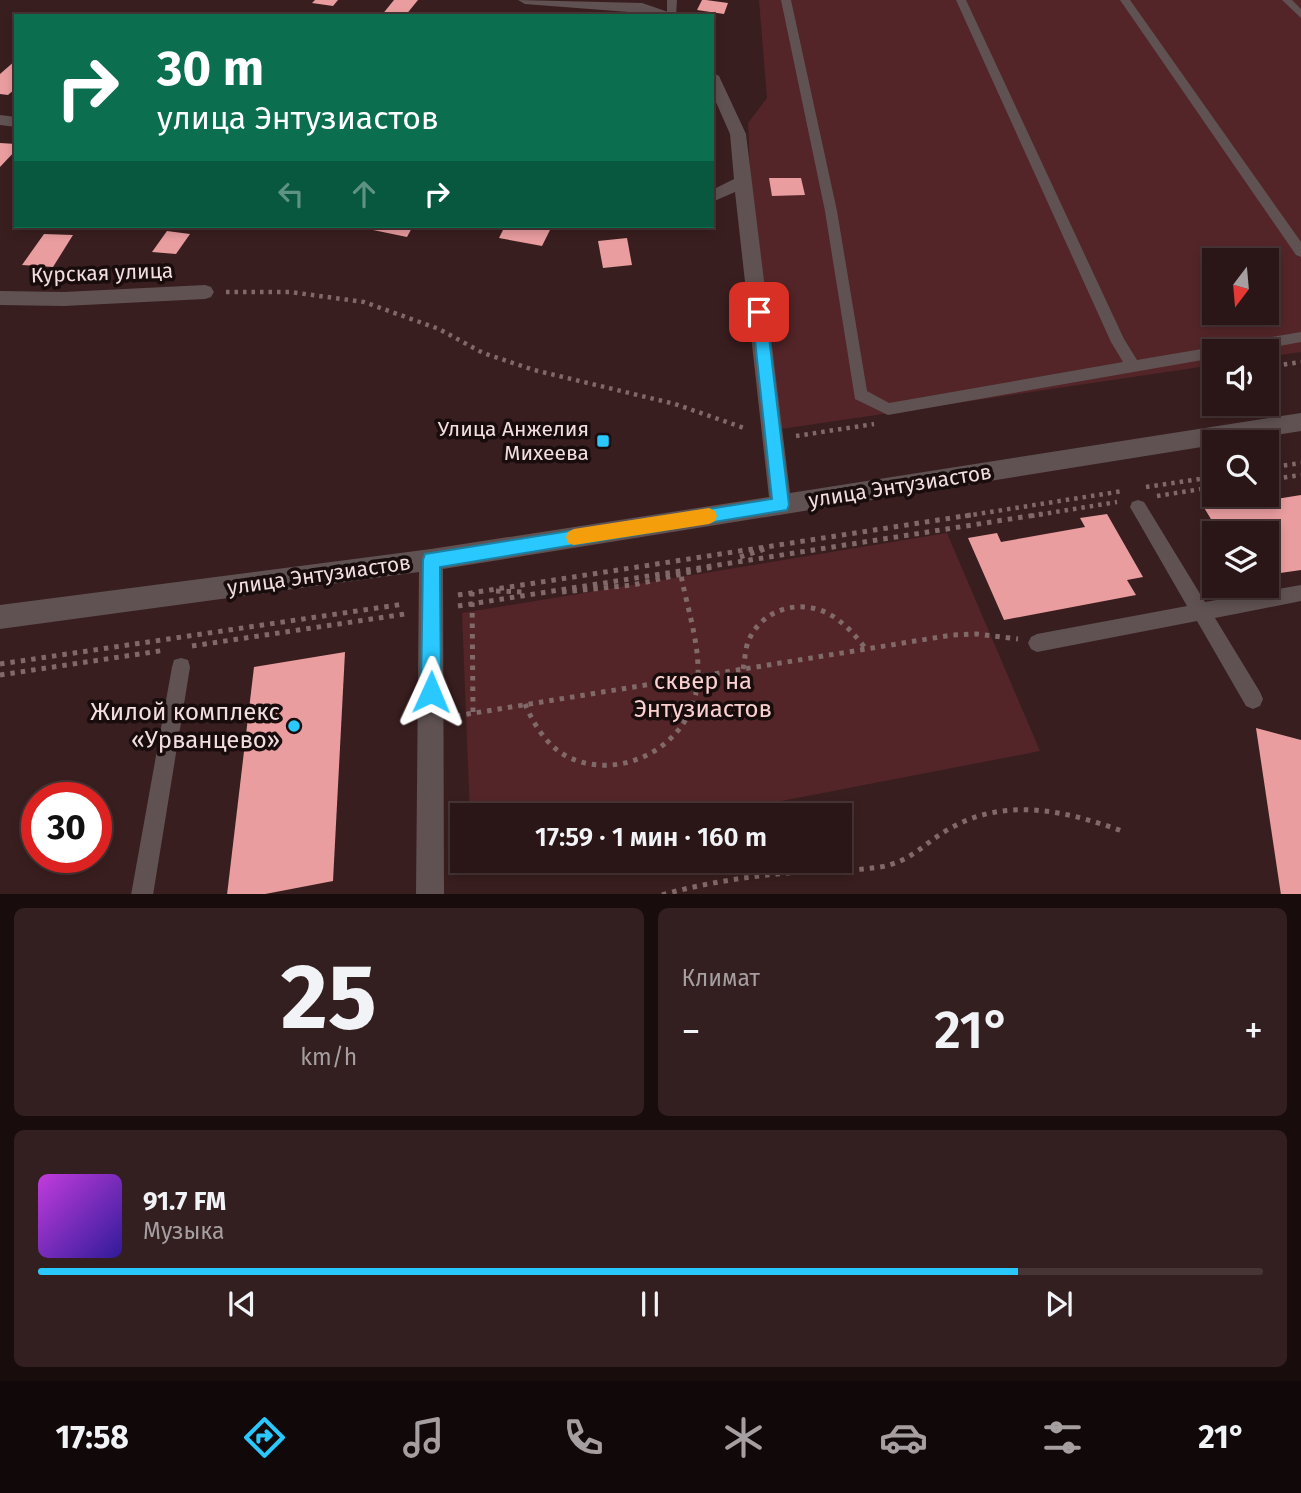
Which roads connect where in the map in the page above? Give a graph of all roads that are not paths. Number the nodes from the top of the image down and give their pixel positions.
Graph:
1 (525, 0) edge
2 (786, 0) edge
3 (961, 0) edge
4 (1125, 0) edge
5 (1287, 0) edge
6 (641, 3) edge
7 (668, 14) edge
8 (1301, 15) edge
9 (714, 80) edge
10 (742, 181) junction
11 (714, 196) edge
12 (1301, 251) edge
13 (205, 292) road end
14 (0, 298) edge
15 (1301, 337) edge
16 (1133, 365) junction
17 (1301, 422) edge
18 (1142, 502) road end
19 (781, 505) junction
20 (431, 560) junction
21 (1301, 593) edge
22 (1201, 612) junction
23 (0, 617) edge
24 (1037, 643) road end
25 (178, 658) road end
26 (1252, 699) dead end
27 (142, 894) edge
28 (430, 894) edge

1 - 6 street
2 - 16 lane
3 - 16 lane
4 - 12 lane
5 - 8 lane
6 - 7 street
9 - 10 street
10 - 11 street
10 - 19 street
13 - 14 street, Курская улица
15 - 16 lane
17 - 19 street, улица Энтузиастов
18 - 22 lane
19 - 20 street, улица Энтузиастов
20 - 23 street, улица Энтузиастов
20 - 28 street
21 - 22 lane
22 - 24 lane
22 - 26 lane
25 - 27 lane

